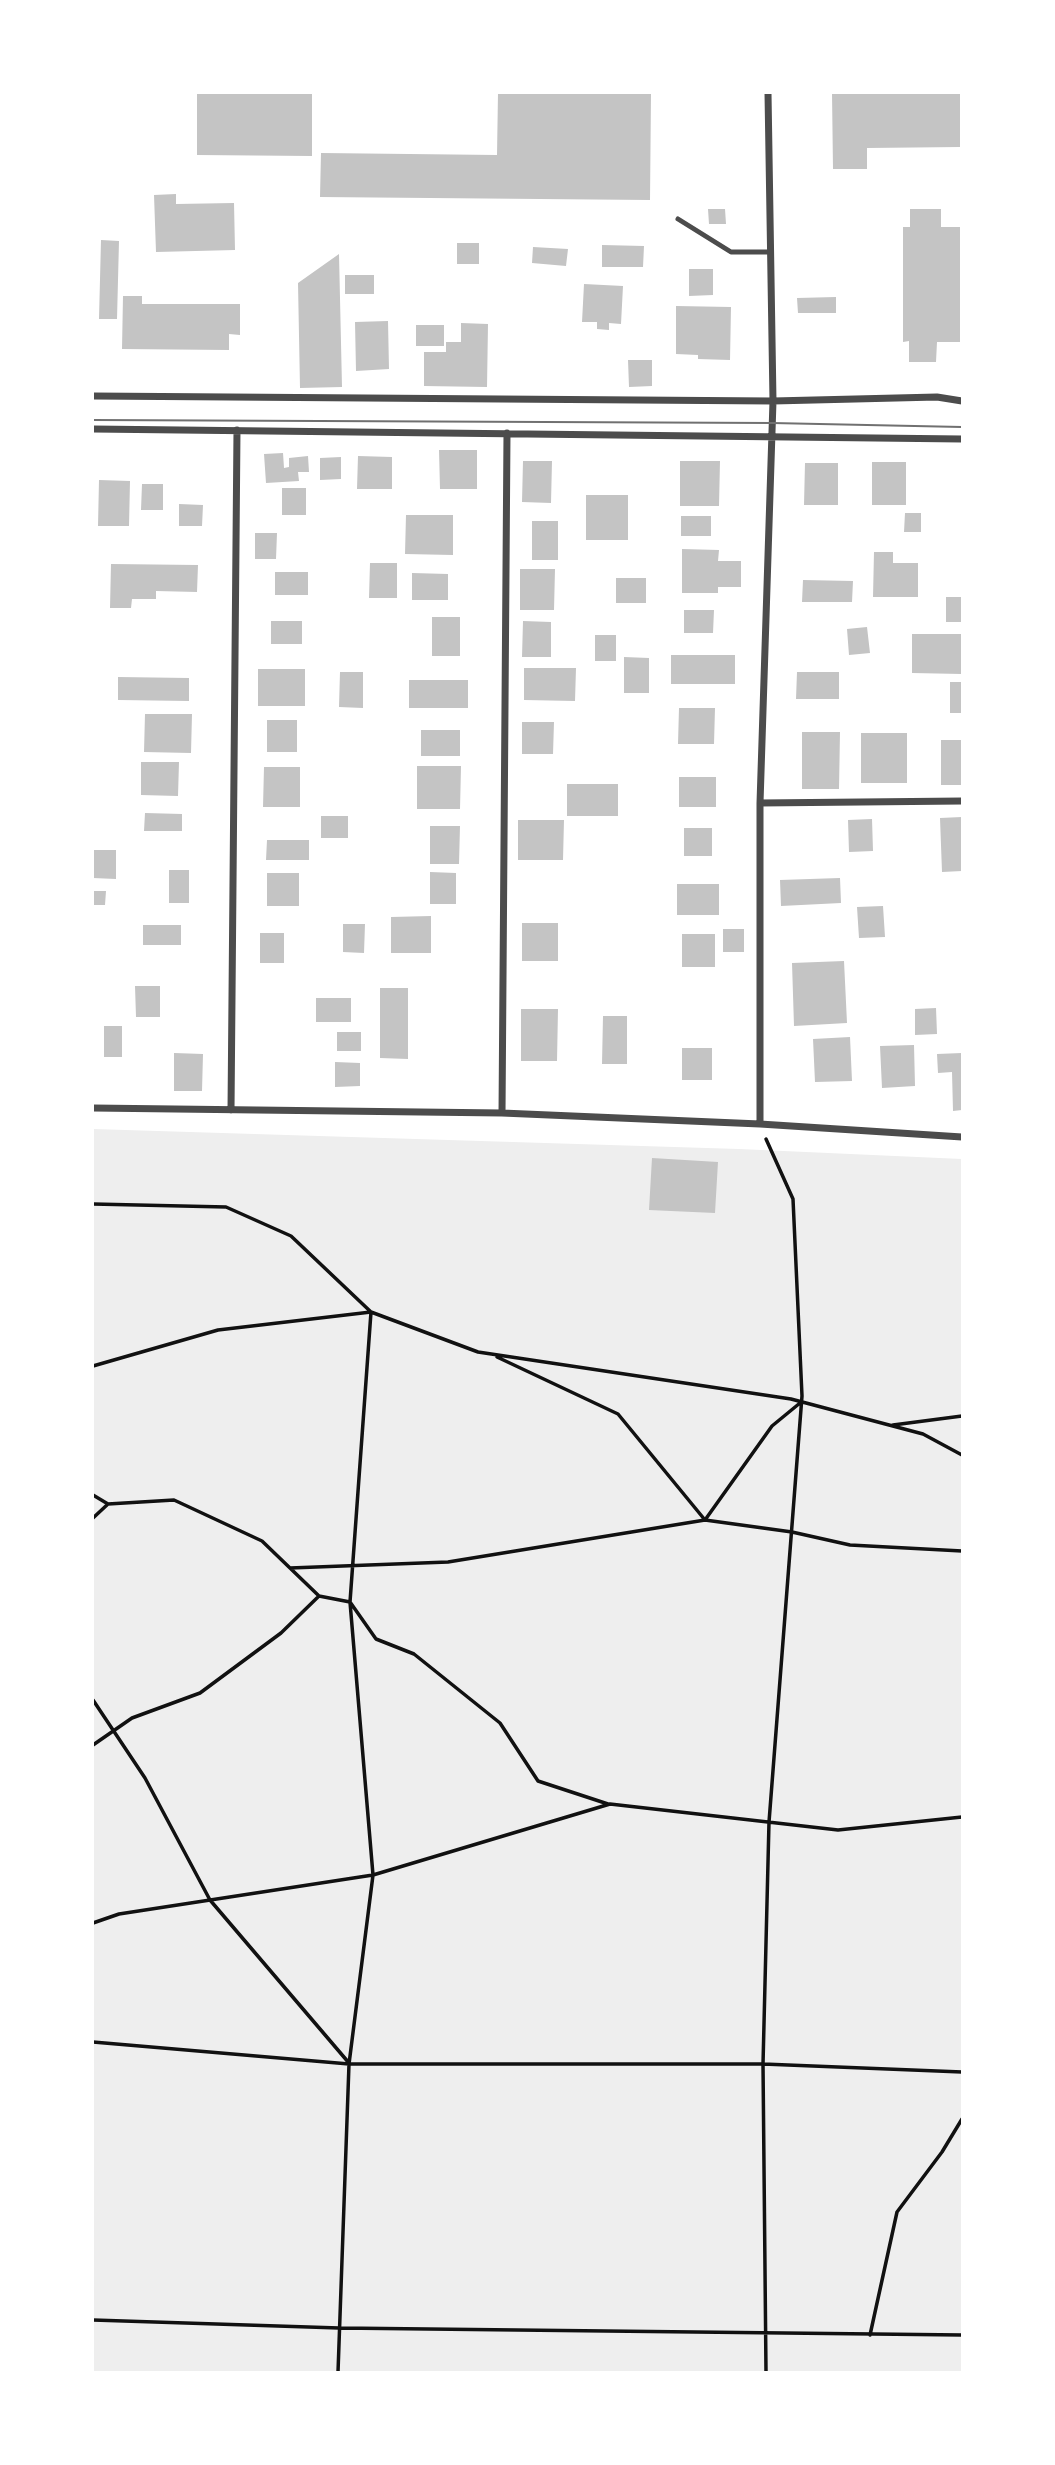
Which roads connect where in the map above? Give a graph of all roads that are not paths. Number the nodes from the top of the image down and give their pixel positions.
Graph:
1 (768, 93) edge
2 (678, 219) dead end
3 (770, 252) junction
4 (93, 396) edge
5 (773, 401) junction
6 (962, 401) edge
7 (93, 429) edge
8 (237, 430) junction
9 (507, 433) junction
10 (771, 436) junction
11 (962, 439) edge
12 (962, 801) edge
13 (760, 803) junction
14 (93, 1108) edge
15 (231, 1110) junction
16 (502, 1112) junction
17 (760, 1124) junction
18 (962, 1137) edge

1 - 3 street
2 - 3 lane
3 - 5 street
4 - 5 street
5 - 6 street
5 - 10 street
7 - 8 street
8 - 9 street
8 - 15 street
9 - 10 street
9 - 16 street
10 - 11 street
10 - 13 street
12 - 13 street
13 - 17 street
14 - 15 street
15 - 16 street
16 - 17 street
17 - 18 street

